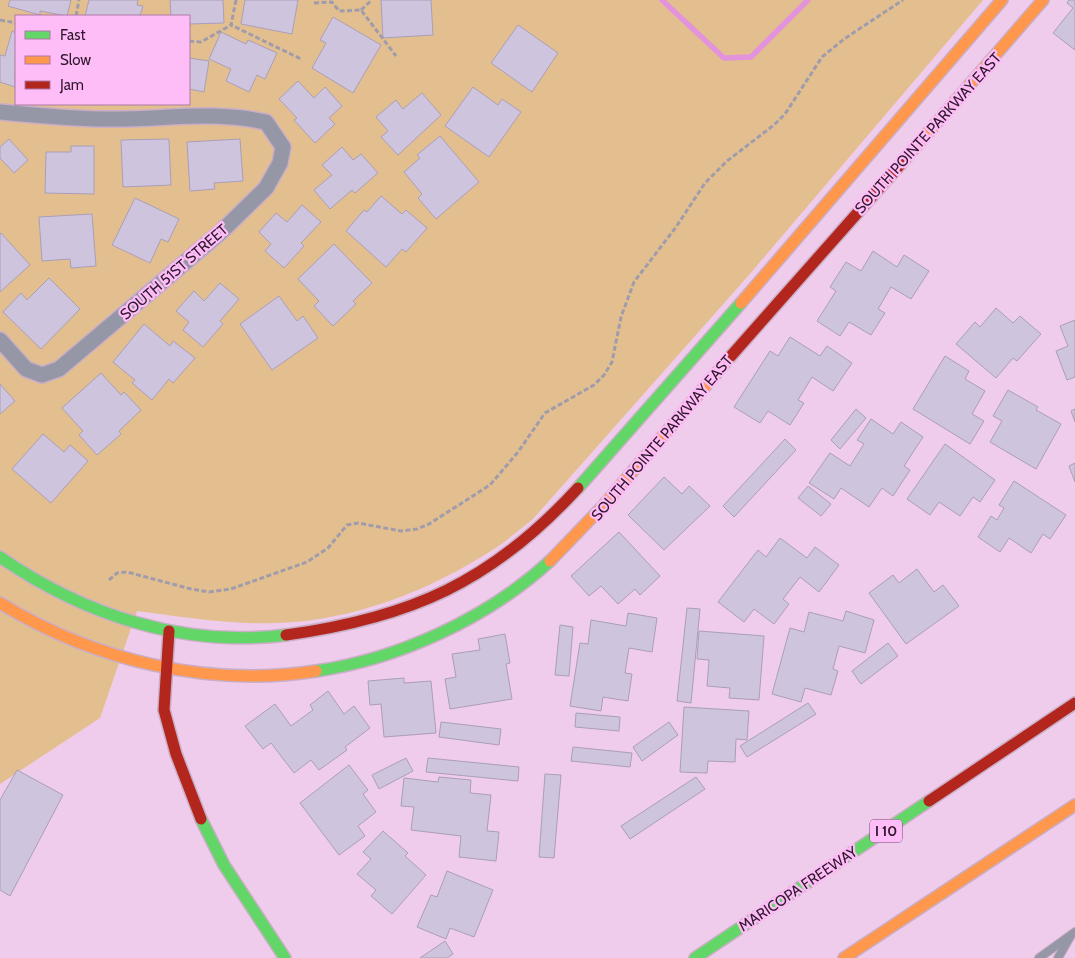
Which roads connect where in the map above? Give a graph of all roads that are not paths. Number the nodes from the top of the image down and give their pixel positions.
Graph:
1 (1002, 0) edge
2 (1043, 0) edge
3 (987, 31) junction
4 (1005, 47) junction
5 (0, 112) edge
6 (0, 340) edge
7 (0, 557) edge
8 (0, 603) edge
9 (169, 631) junction
10 (165, 669) junction
11 (1075, 703) edge
12 (1075, 805) edge
13 (1073, 934) edge
14 (285, 958) edge
15 (695, 958) edge
16 (844, 958) edge
17 (1039, 958) edge
18 (1058, 958) edge

1 - 3 main road, SOUTH POINTE PARKWAY EAST
2 - 4 main road, SOUTH POINTE PARKWAY EAST
3 - 4 main road
3 - 9 main road, SOUTH POINTE PARKWAY EAST
4 - 10 main road, SOUTH POINTE PARKWAY EAST
5 - 6 street, SOUTH 51ST STREET
7 - 9 main road, SOUTH POINTE PARKWAY EAST
8 - 10 main road, SOUTH POINTE PARKWAY EAST
9 - 10 main road
10 - 14 main road
11 - 15 main road, MARICOPA FREEWAY / I 10
12 - 16 main road
13 - 17 lane
13 - 18 lane

